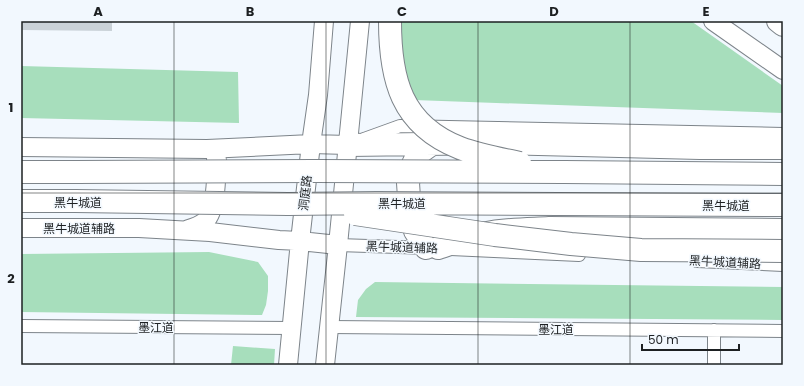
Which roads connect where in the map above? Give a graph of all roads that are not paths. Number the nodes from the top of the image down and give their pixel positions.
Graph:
1 (324, 21) edge
2 (360, 21) edge
3 (390, 21) edge
4 (713, 21) edge
5 (778, 21) edge
6 (783, 25) edge
7 (783, 70) edge
8 (783, 134) edge
9 (311, 144) junction
10 (432, 144) junction
11 (348, 145) junction
12 (21, 147) edge
13 (783, 148) edge
14 (207, 149) junction
15 (21, 172) edge
16 (564, 172) junction
17 (783, 174) edge
18 (21, 201) edge
19 (288, 204) junction
20 (783, 205) edge
21 (21, 228) edge
22 (783, 230) edge
23 (186, 231) junction
24 (300, 241) junction
25 (338, 245) junction
26 (432, 248) junction
27 (783, 251) edge
28 (783, 265) edge
29 (21, 326) edge
30 (329, 327) junction
31 (292, 328) junction
32 (714, 330) junction
33 (783, 331) edge
34 (288, 365) edge
35 (325, 365) edge
36 (714, 365) edge

1 - 9 main road, 洞庭路
2 - 11 main road
3 - 16 highway, bridge
4 - 7 main road
5 - 6 highway
8 - 11 street
9 - 11 main road
9 - 14 main road
9 - 24 main road, 洞庭路
10 - 11 highway
10 - 13 highway
10 - 26 highway
11 - 25 main road
12 - 14 main road
14 - 23 main road
15 - 16 highway, bridge
16 - 17 highway
18 - 19 highway, 黑牛城道, bridge
19 - 20 highway, 黑牛城道, bridge
19 - 27 highway, bridge
21 - 23 main road, 黑牛城道辅路
22 - 26 highway
23 - 24 main road, 黑牛城道辅路
24 - 25 main road, 黑牛城道辅路
24 - 31 main road, 洞庭路
25 - 26 street, 黑牛城道辅路
25 - 30 main road
26 - 28 street, 黑牛城道辅路
29 - 31 street, 墨江道
30 - 32 street, 墨江道
30 - 35 main road
31 - 34 main road, 洞庭路
32 - 33 street, 墨江道
32 - 36 street

